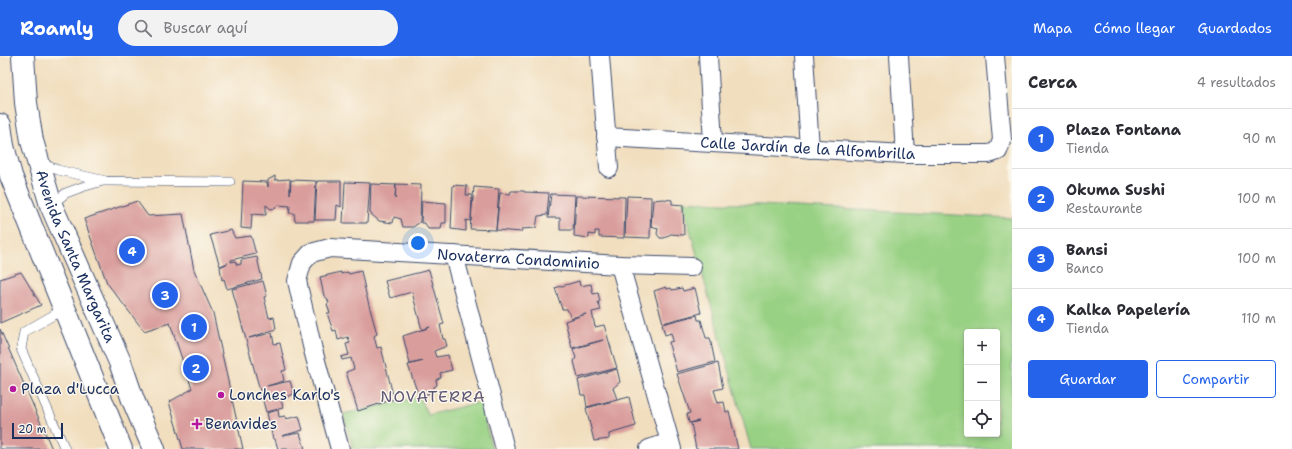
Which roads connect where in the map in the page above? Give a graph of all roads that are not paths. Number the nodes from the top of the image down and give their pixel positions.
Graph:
1 (23, 56) edge
2 (600, 56) edge
3 (708, 56) edge
4 (804, 56) edge
5 (899, 56) edge
6 (995, 56) edge
7 (0, 125) edge
8 (606, 137) junction
9 (713, 143) junction
10 (810, 149) junction
11 (905, 154) junction
12 (39, 163) junction
13 (609, 168) dead end
14 (106, 181) junction
15 (230, 182) dead end
16 (51, 205) junction
17 (454, 255) junction
18 (620, 265) junction
19 (692, 267) dead end
20 (62, 303) junction
21 (120, 362) junction
22 (93, 381) junction
23 (671, 446) edge
24 (65, 449) edge
25 (120, 449) edge
26 (154, 449) edge
27 (340, 449) edge
28 (505, 449) edge
29 (649, 449) edge

1 - 12 main road, Avenida Santa Margarita
2 - 8 street
3 - 9 street
4 - 10 street
5 - 11 street
6 - 11 street, Calle Jardín de la Alfombrilla
7 - 20 main road, Avenida Santa Margarita
8 - 9 street, Calle Jardín de la Alfombrilla
8 - 13 street
9 - 10 street, Calle Jardín de la Alfombrilla
10 - 11 street, Calle Jardín de la Alfombrilla
12 - 14 lane
12 - 16 main road, Avenida Santa Margarita
14 - 15 lane
14 - 16 lane
16 - 21 main road, Avenida Santa Margarita
17 - 18 street, Novaterra Condominio
17 - 27 street, Novaterra Condominio
17 - 28 street
18 - 19 street, Novaterra Condominio
18 - 23 street, Novaterra Condominio
20 - 21 main road
20 - 22 main road, Avenida Santa Margarita
20 - 24 lane
21 - 26 main road, Avenida Santa Margarita
22 - 25 main road, Avenida Santa Margarita
22 - 26 main road
23 - 29 street, Novaterra Condominio

